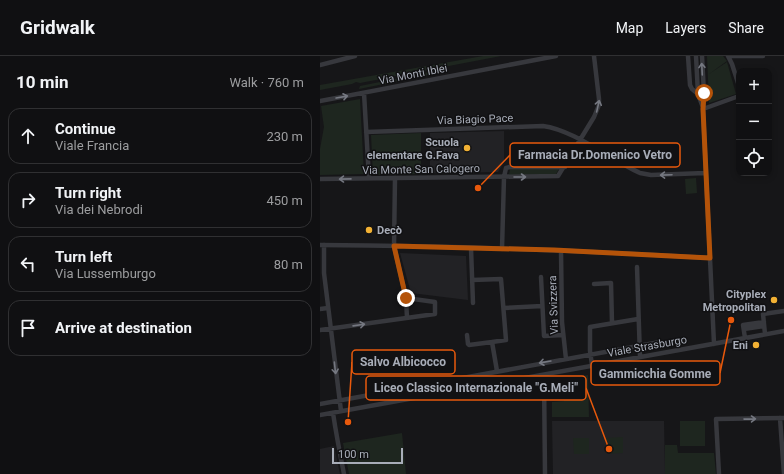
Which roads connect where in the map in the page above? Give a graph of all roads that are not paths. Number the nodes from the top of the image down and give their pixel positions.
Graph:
1 (354, 56) edge
2 (556, 56) edge
3 (594, 56) edge
4 (688, 56) edge
5 (696, 56) edge
6 (702, 56) edge
7 (729, 56) edge
8 (763, 56) edge
9 (320, 65) edge
10 (736, 77) edge
11 (364, 93) junction
12 (698, 94) junction
13 (736, 97) edge
14 (320, 101) edge
15 (703, 109) junction
16 (366, 132) junction
17 (580, 140) junction
18 (564, 167) junction
19 (705, 173) junction
20 (504, 177) junction
21 (369, 178) junction
22 (396, 178) junction
23 (320, 179) edge
24 (322, 245) edge
25 (394, 246) junction
26 (472, 248) junction
27 (502, 249) junction
28 (561, 251) junction
29 (710, 258) junction
30 (637, 267) dead end
31 (322, 274) edge
32 (541, 277) dead end
33 (472, 280) junction
34 (594, 284) dead end
35 (406, 298) junction
36 (473, 303) dead end
37 (542, 306) junction
38 (328, 308) junction
39 (504, 308) junction
40 (320, 309) edge
41 (784, 311) edge
42 (407, 318) junction
43 (638, 319) junction
44 (612, 324) junction
45 (764, 324) junction
46 (330, 329) junction
47 (320, 330) edge
48 (784, 331) edge
49 (765, 334) junction
50 (467, 335) dead end
51 (563, 335) junction
52 (745, 338) junction
53 (492, 342) junction
54 (660, 342) dead end
55 (714, 344) junction
56 (639, 346) junction
57 (590, 354) junction
58 (640, 357) junction
59 (566, 358) junction
60 (592, 365) junction
61 (497, 371) junction
62 (544, 374) junction
63 (425, 384) junction
64 (427, 396) junction
65 (339, 400) junction
66 (320, 404) edge
67 (341, 412) junction
68 (333, 413) junction
69 (320, 415) edge
70 (782, 418) edge
71 (344, 474) edge
72 (545, 474) edge
73 (719, 474) edge
74 (784, 474) edge

1 - 9 street
2 - 11 street, Via Monti Iblei
17 -> 3 street, Via Monte San Calogero
4 - 12 street
5 - 12 street
15 -> 6 street
7 - 8 street
7 - 10 street
14 -> 11 street, Via Monti Iblei
11 - 16 street
12 - 15 street
13 - 15 street
15 - 19 street
16 - 17 street, Via Biagio Pace
16 - 21 street
17 - 18 street, Via Monte San Calogero
19 -> 17 street, Via Biagio Pace
20 -> 18 street, Via Monte San Calogero
18 - 20 street
19 - 29 street
20 - 22 street, Via Monte San Calogero
20 - 27 street
21 - 22 street, Via Monte San Calogero
21 -> 23 street, Via Monte San Calogero
22 - 25 street
24 - 25 street
24 - 31 street
25 - 26 street
25 - 35 street
26 - 27 street
26 - 33 street
27 - 28 street
28 - 29 street
28 - 51 street, Via Svizzera
29 - 55 street
30 - 43 street
31 - 38 street
32 - 37 street
33 - 36 street
33 - 39 street
34 - 44 street
35 - 42 street
35 - 42 street
37 - 39 street
37 - 51 street
38 - 40 street
38 - 46 street
39 - 53 street
41 - 45 street
46 -> 42 street
43 - 44 street
43 - 56 street
44 - 57 street
45 - 49 street
45 - 52 street
46 - 47 street
46 -> 65 street
48 - 49 street, Viale Strasburgo
49 - 52 street, Viale Strasburgo
50 - 53 street
51 - 59 street, Via Svizzera
52 - 55 street, Viale Strasburgo
53 - 61 street
54 - 56 street, Viale Strasburgo
55 - 58 street, Viale Strasburgo
56 - 57 street, Viale Strasburgo
56 - 58 street
57 - 59 street, Viale Strasburgo
57 - 60 street
58 - 60 street, Viale Strasburgo
59 -> 61 street, Viale Strasburgo
60 - 62 street, Viale Strasburgo
61 - 63 street, Viale Strasburgo
62 - 64 street, Viale Strasburgo
62 - 72 street
63 - 64 street
63 - 65 street, Viale Strasburgo
64 - 67 street, Viale Strasburgo
65 - 66 street, Viale Strasburgo
65 - 67 street
67 - 68 street, Viale Strasburgo
68 - 69 street, Viale Strasburgo
68 - 71 street
73 -> 70 street
70 - 74 street

